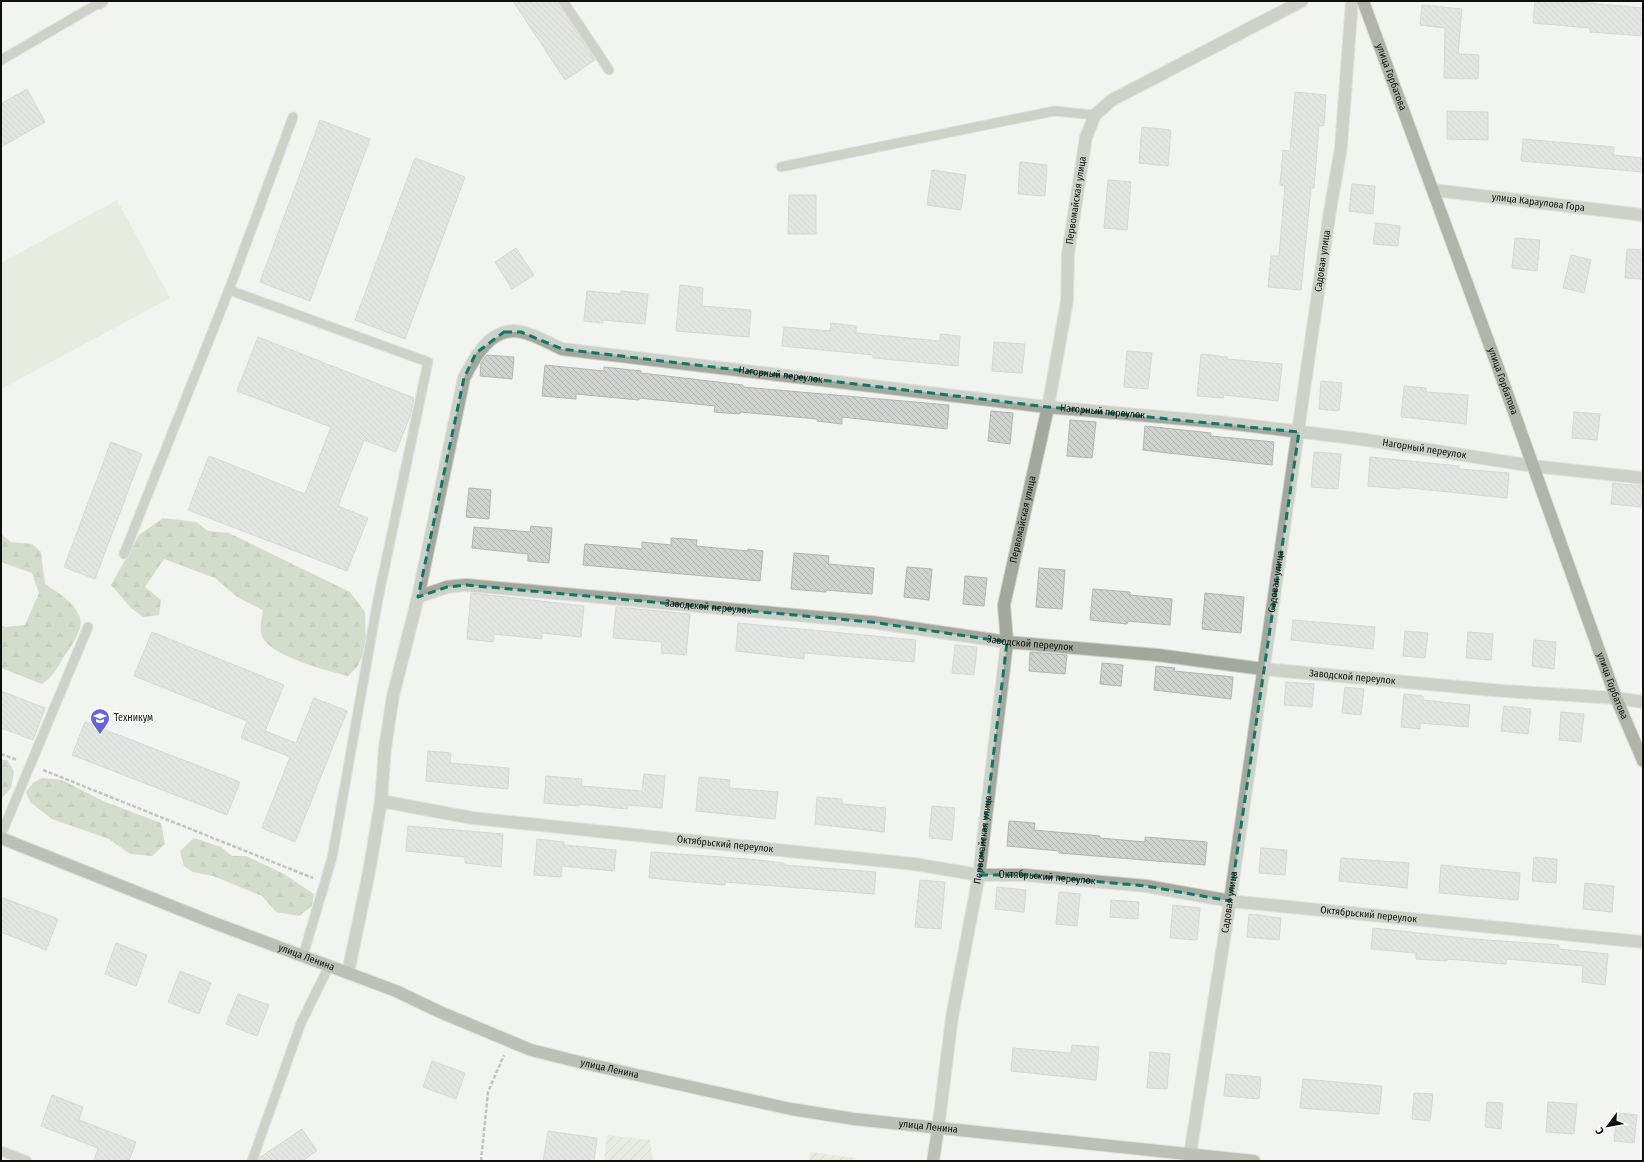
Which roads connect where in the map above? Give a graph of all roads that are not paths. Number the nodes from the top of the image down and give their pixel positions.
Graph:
1 (563, 1) edge
2 (1302, 1) edge
3 (1352, 1) edge
4 (1363, 1) edge
5 (100, 2) edge
6 (1, 60) edge
7 (609, 70) dead end
8 (1095, 115) junction
9 (293, 117) dead end
10 (781, 167) dead end
11 (1432, 190) junction
12 (1643, 215) edge
13 (229, 290) junction
14 (1048, 407) junction
15 (1299, 432) junction
16 (1533, 466) junction
17 (1643, 478) edge
18 (124, 554) dead end
19 (418, 598) junction
20 (88, 627) dead end
21 (1008, 642) junction
22 (1263, 669) junction
23 (1616, 698) junction
24 (1643, 702) edge
25 (1643, 761) edge
26 (381, 801) junction
27 (1, 835) edge
28 (1, 838) edge
29 (979, 875) junction
30 (1230, 901) junction
31 (1643, 942) edge
32 (303, 956) junction
33 (329, 966) junction
34 (348, 973) junction
35 (938, 1129) junction
36 (1, 1151) edge
37 (1189, 1158) edge
38 (27, 1161) edge
39 (252, 1161) edge
40 (933, 1161) edge
41 (1254, 1161) edge

1 - 7 lane
2 - 8 street, Первомайская улица
3 - 15 street, Садовая улица
4 - 11 main road, улица Горбатова
5 - 6 lane
8 - 10 lane
8 - 14 street, Первомайская улица
9 - 13 lane
11 - 12 street, улица Караулова Гора
11 - 16 main road, улица Горбатова
13 - 18 lane
13 - 32 lane
14 - 15 street, Нагорный переулок
14 - 19 street, Нагорный переулок
14 - 21 street, Первомайская улица
15 - 16 street, Нагорный переулок
15 - 22 street, Садовая улица
16 - 17 street, Нагорный переулок
16 - 23 main road, улица Горбатова
19 - 21 street, Заводской переулок
19 - 26 street, Нагорный переулок
20 - 27 lane
21 - 22 street, Заводской переулок
21 - 29 street, Первомайская улица
22 - 23 street, Заводской переулок
22 - 30 street, Садовая улица
23 - 24 street, Заводской переулок
23 - 25 main road, улица Горбатова
26 - 29 street, Октябрьский переулок
26 - 34 street, Нагорный переулок
28 - 32 main road, улица Ленина
29 - 30 street, Октябрьский переулок
29 - 35 street, Первомайская улица
30 - 31 street, Октябрьский переулок
30 - 37 street, Садовая улица
32 - 33 main road, улица Ленина
33 - 34 main road, улица Ленина
33 - 39 lane
34 - 35 main road, улица Ленина
35 - 37 main road, улица Ленина
35 - 40 main road, Первомайская улица
36 - 38 lane
37 - 41 main road, улица Ленина

